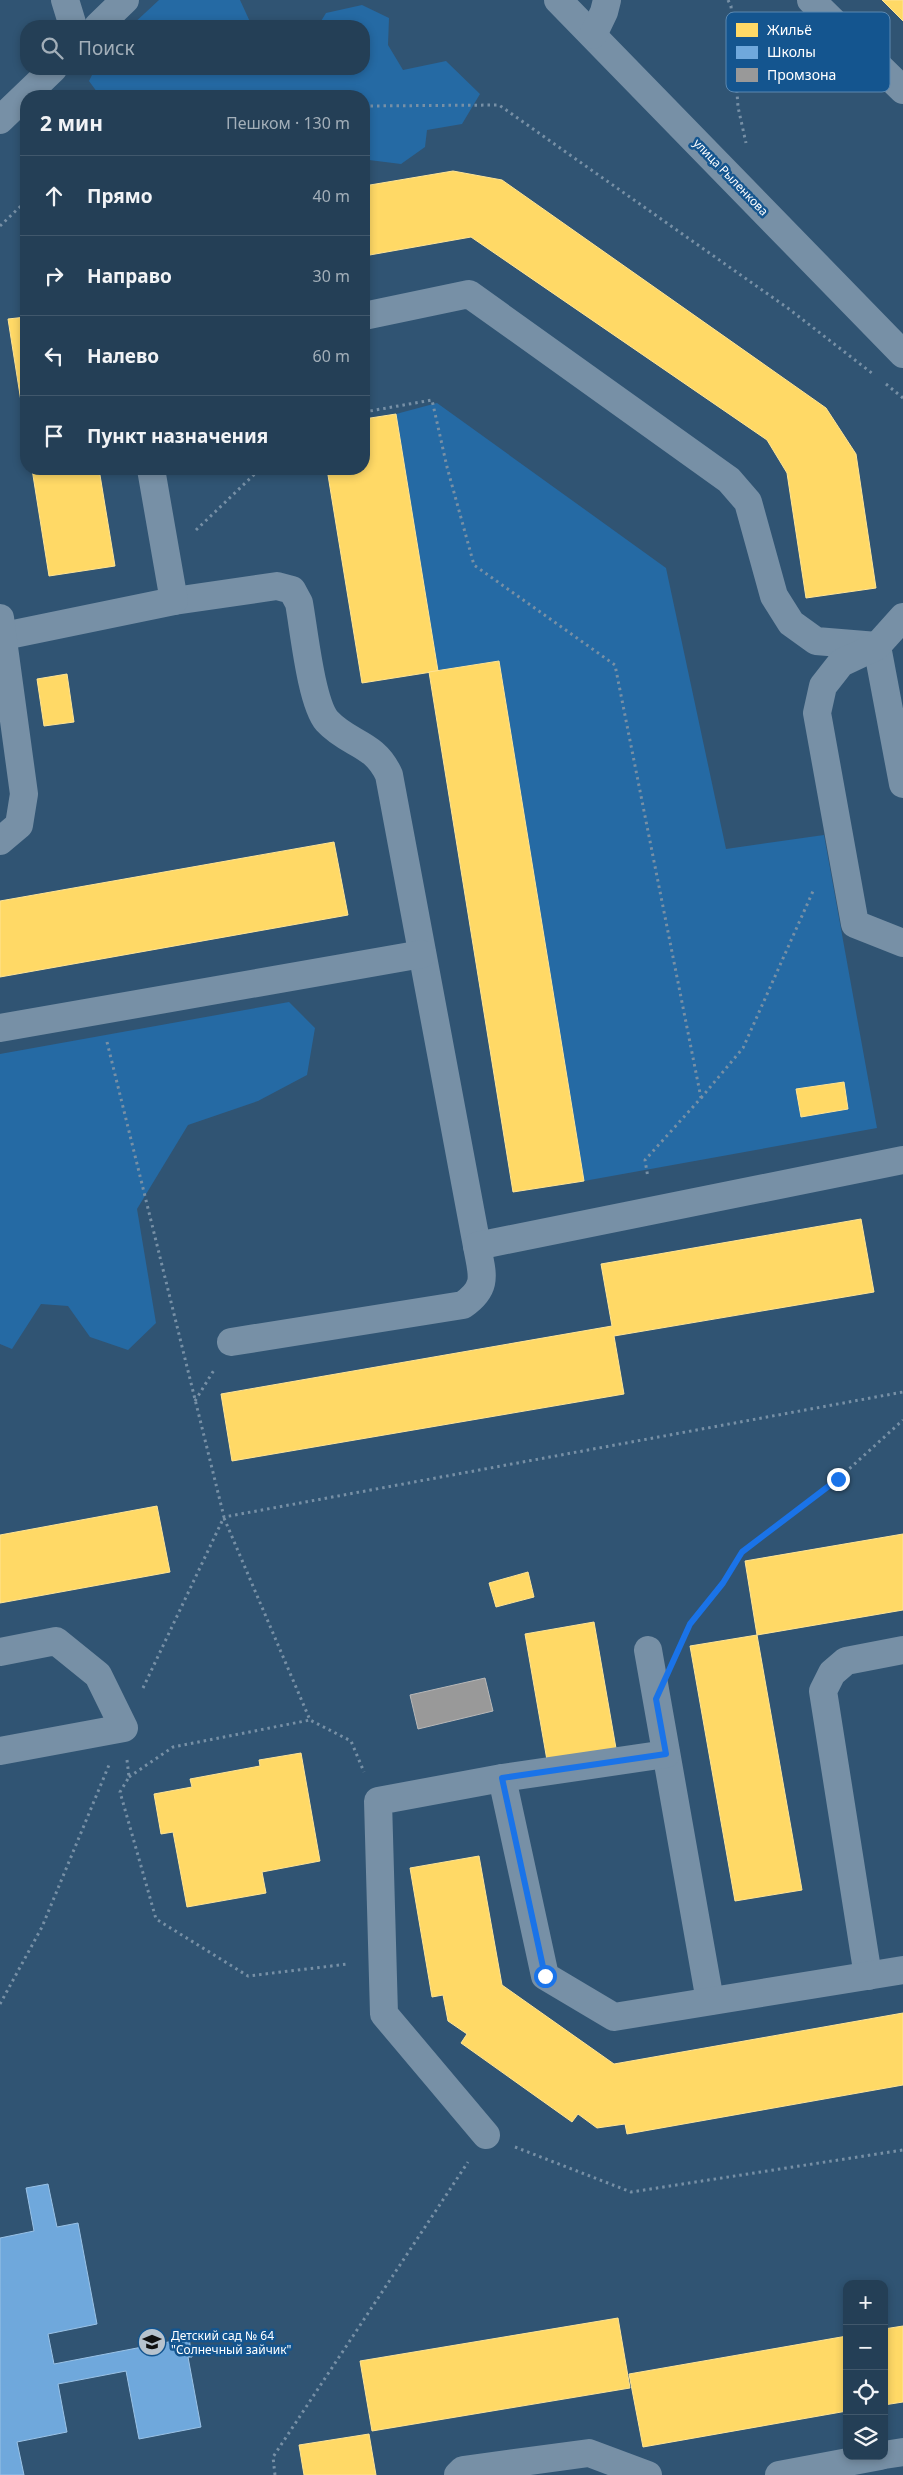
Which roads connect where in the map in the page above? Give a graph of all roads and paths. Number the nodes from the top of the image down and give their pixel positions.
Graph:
1 (65, 0) edge
2 (125, 0) edge
3 (558, 0) edge
4 (607, 0) edge
5 (728, 0) edge
6 (811, 0) edge
7 (732, 12) edge
8 (823, 12) edge
9 (72, 20) edge
10 (104, 20) edge
11 (593, 35) junction
12 (47, 75) edge
13 (890, 77) edge
14 (31, 90) edge
15 (903, 90) edge
16 (737, 92) edge
17 (20, 101) edge
18 (370, 106) edge
19 (0, 120) edge
20 (748, 147) dead end
21 (20, 207) edge
22 (0, 226) edge
23 (370, 315) edge
24 (903, 354) edge
25 (903, 398) edge
26 (370, 411) edge
27 (152, 475) edge
28 (254, 475) edge
29 (168, 570) junction
30 (174, 601) junction
31 (903, 617) edge
32 (2, 627) edge
33 (877, 646) junction
34 (903, 784) edge
35 (0, 841) edge
36 (815, 888) dead end
37 (903, 943) edge
38 (422, 954) junction
39 (99, 1011) junction
40 (0, 1028) edge
41 (701, 1098) junction
42 (903, 1160) edge
43 (653, 1211) junction
44 (477, 1246) junction
45 (231, 1342) dead end
46 (903, 1392) edge
47 (903, 1420) edge
48 (224, 1517) junction
49 (679, 1649) dead end
50 (648, 1650) dead end
51 (903, 1650) edge
52 (0, 1652) edge
53 (310, 1720) junction
54 (124, 1728) junction
55 (0, 1751) edge
56 (666, 1754) junction
57 (129, 1777) junction
58 (502, 1778) junction
59 (378, 1801) junction
60 (384, 1960) junction
61 (903, 1970) edge
62 (868, 1976) junction
63 (710, 2001) junction
64 (486, 2135) junction
65 (903, 2150) edge
66 (903, 2452) edge
67 (888, 2454) edge
68 (859, 2460) edge
69 (275, 2475) edge
70 (458, 2475) edge
71 (648, 2475) edge
72 (779, 2475) edge

1 - 9 street
2 - 10 street
3 - 11 street, улица Рыленкова
4 - 11 street
5 - 7 path
6 - 8 street
11 - 24 street, улица Рыленкова
12 - 14 street
13 - 15 street
16 - 20 path
17 - 19 street
18 - 25 path
21 - 22 path
23 - 33 street
26 - 41 path
27 - 29 street
28 - 29 path
29 - 30 street
30 - 32 street
30 - 38 street
31 - 33 street
32 - 35 street
33 - 34 street
33 - 37 street
36 - 41 path
38 - 39 street
38 - 44 street
39 - 40 street
39 - 48 path
41 - 43 path
42 - 43 street
43 - 44 street
44 - 45 street
46 - 48 path
47 - 49 path
48 - 53 path
50 - 56 street
51 - 62 street
52 - 54 street
53 - 57 path
53 - 59 path
54 - 55 street
54 - 57 path
56 - 58 street
56 - 63 street
57 - 60 path
58 - 59 street
58 - 63 street
59 - 60 street
60 - 64 street
61 - 62 street
62 - 63 street
64 - 65 path
64 - 69 path
66 - 67 street
68 - 72 street
70 - 71 street

